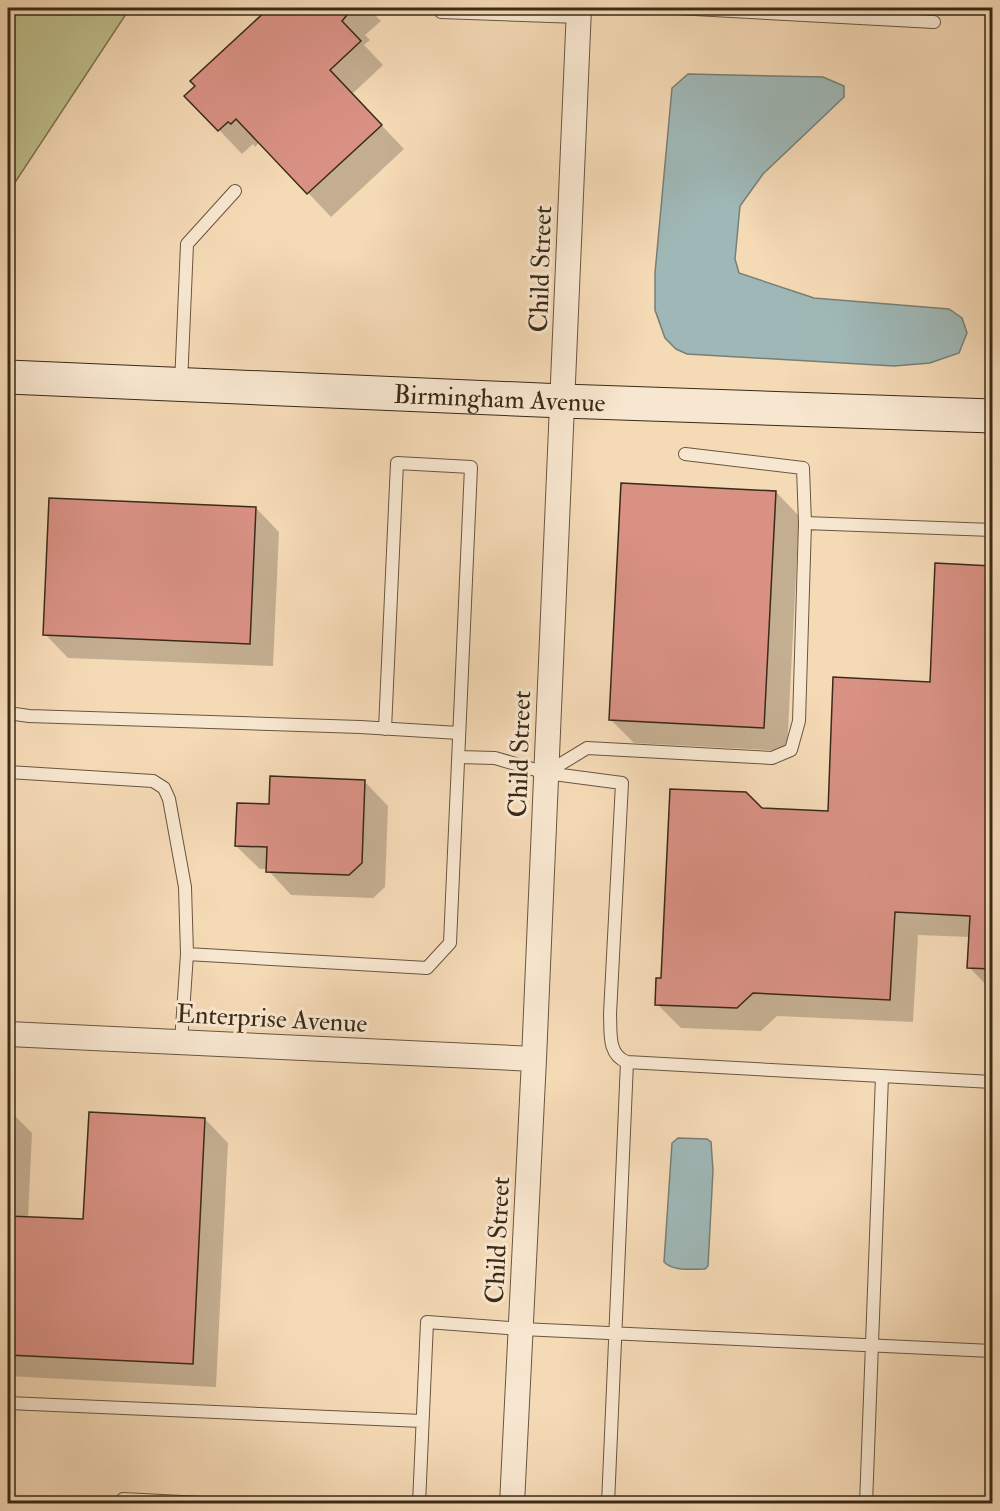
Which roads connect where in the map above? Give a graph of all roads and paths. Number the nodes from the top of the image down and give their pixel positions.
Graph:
1 (676, 8) edge
2 (441, 12) dead end
3 (579, 12) edge
4 (934, 22) dead end
5 (235, 191) dead end
6 (8, 377) edge
7 (181, 384) junction
8 (563, 401) junction
9 (993, 416) edge
10 (685, 454) dead end
11 (805, 523) junction
12 (993, 530) edge
13 (8, 713) edge
14 (385, 729) junction
15 (459, 733) junction
16 (459, 757) junction
17 (8, 772) edge
18 (546, 773) junction
19 (187, 954) junction
20 (8, 1034) edge
21 (181, 1042) junction
22 (534, 1059) junction
23 (627, 1062) junction
24 (882, 1076) junction
25 (993, 1082) edge
26 (522, 1329) junction
27 (616, 1334) junction
28 (872, 1345) junction
29 (993, 1351) edge
30 (8, 1403) edge
31 (422, 1421) junction
32 (123, 1503) edge
33 (221, 1503) edge
34 (419, 1503) edge
35 (512, 1503) edge
36 (608, 1503) edge
37 (866, 1503) edge

1 - 4 lane
2 - 3 lane
3 - 8 street, Child Street
5 - 7 lane
6 - 7 main road, Birmingham Avenue
7 - 8 main road, Birmingham Avenue
8 - 9 main road, Birmingham Avenue
8 - 18 street, Child Street
10 - 11 lane
11 - 12 lane
11 - 18 lane
13 - 14 lane
14 - 15 lane
14 - 15 lane
15 - 16 lane
16 - 18 lane
16 - 19 lane
17 - 19 lane
18 - 22 street, Child Street
18 - 23 lane
19 - 21 lane
20 - 21 street, Enterprise Avenue
21 - 22 street, Enterprise Avenue
22 - 26 street, Child Street
23 - 24 lane
23 - 27 lane
24 - 25 lane
24 - 28 lane
26 - 27 lane
26 - 31 lane
26 - 35 street, Child Street
27 - 28 lane
27 - 36 lane
28 - 29 lane
28 - 37 lane
30 - 31 lane
31 - 34 lane
32 - 33 lane

